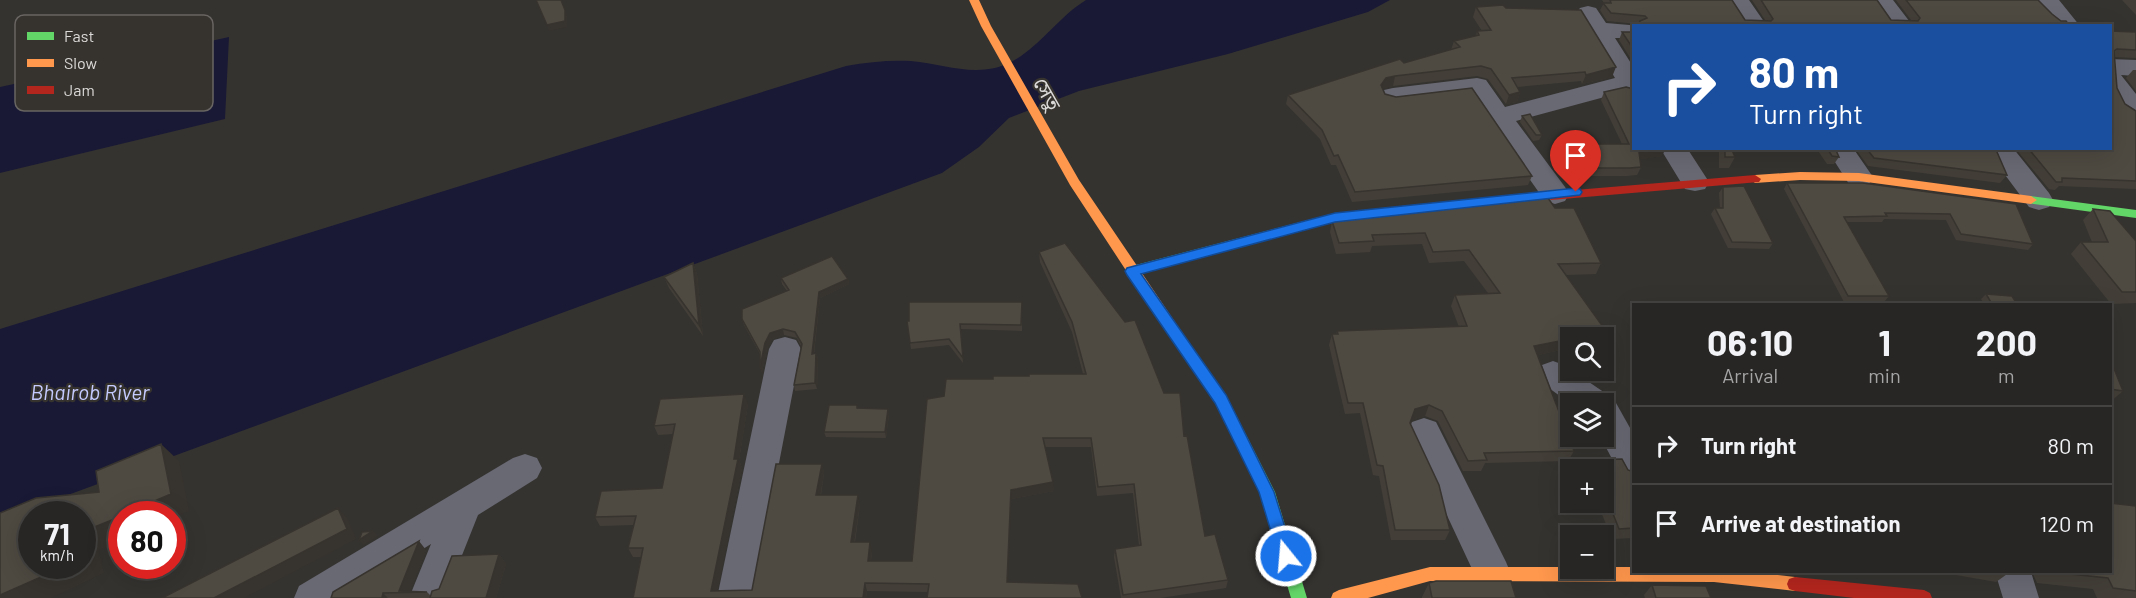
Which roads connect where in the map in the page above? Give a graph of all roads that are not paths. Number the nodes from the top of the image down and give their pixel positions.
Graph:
1 (974, 0) edge
2 (1737, 0) edge
3 (1881, 0) edge
4 (2047, 0) edge
5 (1754, 24) edge
6 (1899, 24) edge
7 (2066, 24) edge
8 (1632, 31) edge
9 (2112, 67) edge
10 (2136, 68) edge
11 (2112, 81) edge
12 (1631, 86) edge
13 (1393, 96) edge
14 (2136, 112) edge
15 (1499, 117) junction
16 (1673, 150) edge
17 (1840, 150) edge
18 (2000, 150) edge
19 (1859, 177) junction
20 (1695, 182) junction
21 (1555, 194) junction
22 (2039, 200) junction
23 (2136, 214) edge
24 (1132, 271) junction
25 (785, 349) dead end
26 (1553, 374) dead end
27 (1581, 393) edge
28 (1614, 431) edge
29 (1424, 432) dead end
30 (1632, 464) edge
31 (525, 468) dead end
32 (464, 506) junction
33 (2013, 573) edge
34 (1493, 574) junction
35 (312, 598) edge
36 (427, 598) edge
37 (735, 598) edge
38 (1299, 598) edge
39 (1339, 598) edge
40 (1924, 598) edge
41 (2021, 598) edge

1 - 24 main road, সেতু
2 - 5 street
3 - 6 street
4 - 7 street
8 - 12 street
9 - 10 street
11 - 14 street
12 - 15 street
13 - 15 street
15 - 21 street
16 - 20 street
17 - 19 street
18 - 22 street
19 - 20 main road
19 - 22 main road
20 - 21 main road
21 - 24 main road
22 - 23 main road
24 - 38 main road, সেতু
25 - 37 street
26 - 27 street
28 - 30 street
29 - 34 street
31 - 32 street
32 - 35 street
32 - 36 street
33 - 41 street
34 - 39 main road
34 - 40 main road

